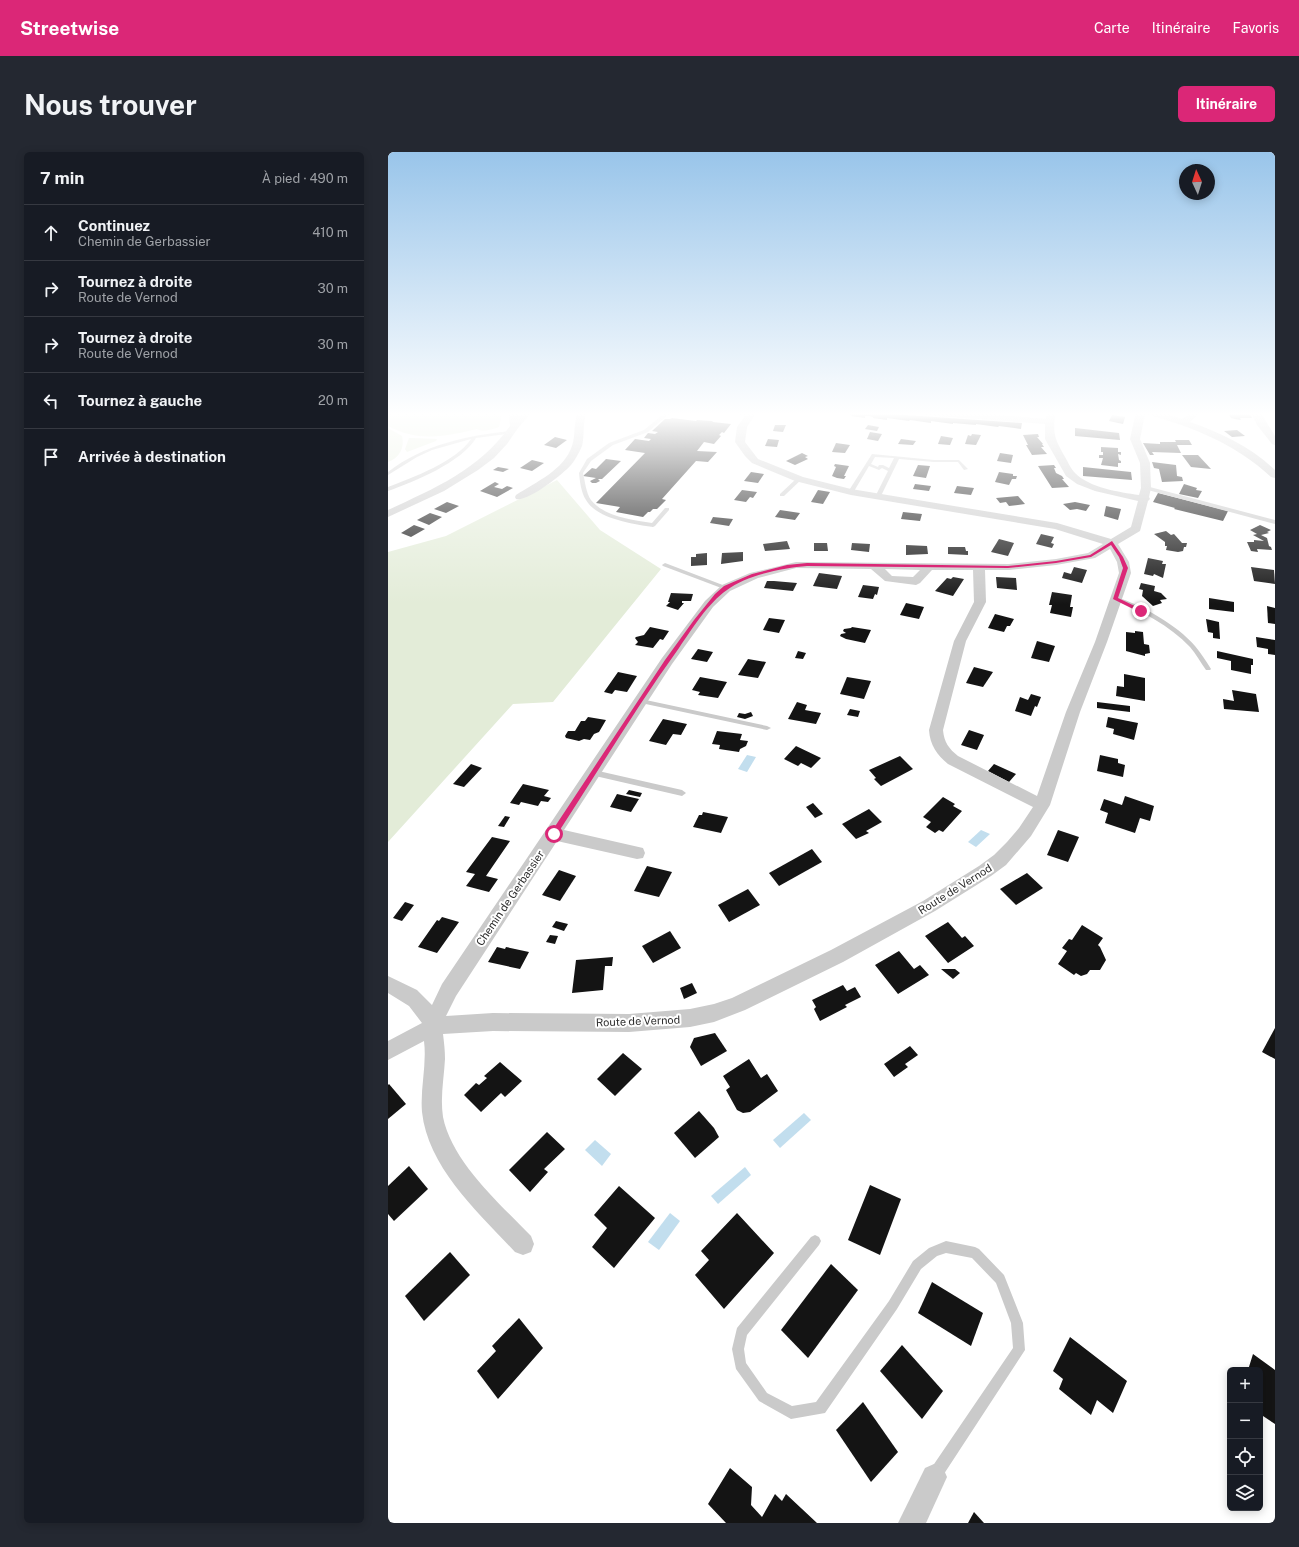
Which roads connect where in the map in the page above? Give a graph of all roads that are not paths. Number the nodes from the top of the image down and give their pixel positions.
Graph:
1 (418, 476) edge
2 (461, 476) edge
3 (552, 476) edge
4 (582, 476) edge
5 (791, 476) edge
6 (861, 476) edge
7 (888, 476) edge
8 (1073, 476) edge
9 (1144, 476) edge
10 (799, 479) junction
11 (388, 489) edge
12 (851, 492) junction
13 (1145, 494) junction
14 (782, 495) dead end
15 (878, 496) junction
16 (520, 497) dead end
17 (667, 509) dead end
18 (388, 514) edge
19 (1275, 522) edge
20 (1112, 542) junction
21 (665, 565) dead end
22 (979, 568) junction
23 (726, 588) junction
24 (1116, 599) junction
25 (1208, 669) dead end
26 (641, 701) junction
27 (767, 728) dead end
28 (594, 773) junction
29 (682, 793) dead end
30 (1042, 805) junction
31 (554, 834) junction
32 (637, 853) dead end
33 (388, 984) edge
34 (434, 1026) junction
35 (388, 1051) edge
36 (815, 1241) dead end
37 (523, 1244) dead end
38 (934, 1477) joint
39 (912, 1523) edge

1 - 11 lane
2 - 18 street
3 - 16 street
4 - 17 lane
5 - 10 street
6 - 12 lane
7 - 15 lane
8 - 13 street
9 - 13 street
10 - 12 street
10 - 14 lane
12 - 15 street
13 - 19 lane
13 - 20 street
15 - 20 street
20 - 22 street
20 - 24 street, Route de Vernod
21 - 23 lane
22 - 23 street, Chemin de Gerbassier
22 - 30 street
23 - 26 street, Chemin de Gerbassier
24 - 25 lane
24 - 30 street, Route de Vernod
26 - 27 lane
26 - 28 street, Chemin de Gerbassier
28 - 29 lane
28 - 31 street, Chemin de Gerbassier
30 - 34 street, Route de Vernod
31 - 32 street
31 - 34 street, Chemin de Gerbassier
33 - 34 street
34 - 35 street
34 - 37 street
36 - 38 lane
38 - 39 street

